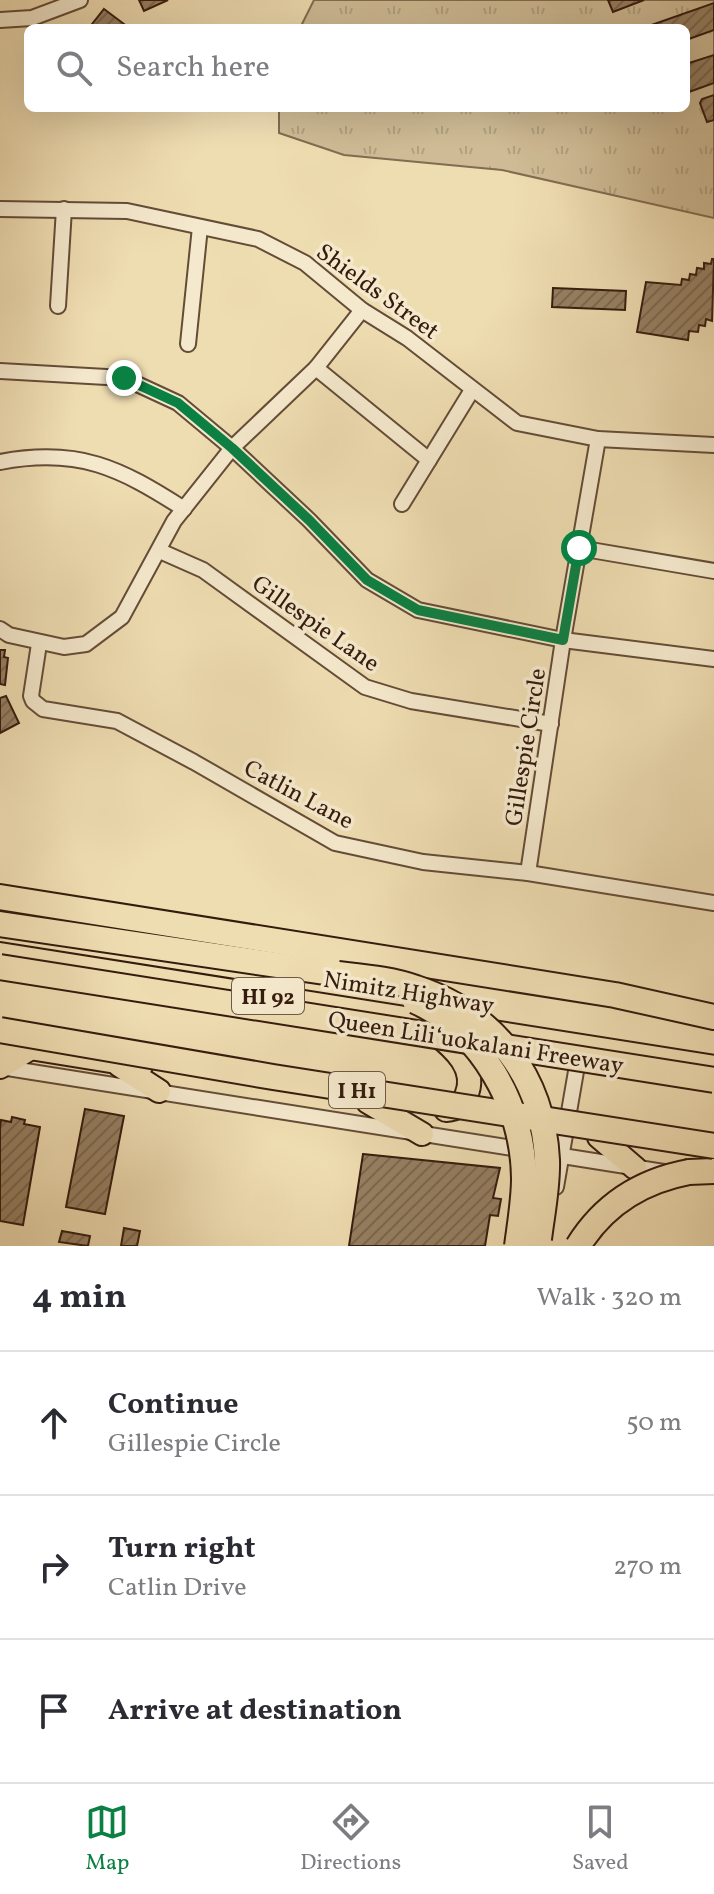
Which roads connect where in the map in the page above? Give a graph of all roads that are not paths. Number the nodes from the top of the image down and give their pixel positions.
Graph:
1 (80, 0) edge
2 (0, 20) edge
3 (0, 209) edge
4 (64, 209) junction
5 (200, 227) junction
6 (58, 306) dead end
7 (362, 310) junction
8 (188, 344) dead end
9 (316, 368) junction
10 (0, 371) edge
11 (472, 390) junction
12 (598, 439) junction
13 (714, 445) edge
14 (232, 448) junction
15 (429, 460) junction
16 (0, 462) edge
17 (402, 504) dead end
18 (184, 509) junction
19 (579, 548) junction
20 (160, 551) junction
21 (714, 571) edge
22 (0, 629) edge
23 (563, 640) junction
24 (39, 644) junction
25 (714, 659) edge
26 (551, 724) junction
27 (528, 873) junction
28 (0, 897) edge
29 (714, 903) edge
30 (0, 924) edge
31 (0, 954) edge
32 (0, 967) edge
33 (338, 974) junction
34 (714, 1017) edge
35 (420, 1020) junction
36 (0, 1030) edge
37 (0, 1043) edge
38 (581, 1045) junction
39 (31, 1048) junction
40 (114, 1062) junction
41 (0, 1067) edge
42 (714, 1067) edge
43 (714, 1080) edge
44 (159, 1091) junction
45 (368, 1102) junction
46 (429, 1112) junction
47 (566, 1133) junction
48 (422, 1134) junction
49 (599, 1137) junction
50 (714, 1146) edge
51 (714, 1153) edge
52 (562, 1156) junction
53 (635, 1168) junction
54 (714, 1171) edge
55 (714, 1180) edge
56 (517, 1246) edge
57 (538, 1246) edge
58 (544, 1246) edge
59 (578, 1246) edge

1 - 2 street
3 - 4 street, Shields Street
4 - 5 street, Shields Street
4 - 6 street
5 - 7 street, Shields Street
5 - 8 street
7 - 9 street
7 - 11 street, Shields Street
9 - 14 street
9 - 15 street
10 - 14 street
11 - 12 street, Shields Street
11 - 15 street
12 - 13 street, Shields Street
12 - 19 street, Gillespie Circle
14 - 18 street
14 - 23 street
15 - 17 street
16 - 18 street
18 - 20 street
19 - 21 street
19 - 23 street, Gillespie Circle
20 - 24 street
20 - 26 street, Gillespie Lane
22 - 24 street
23 - 25 street
23 - 26 street, Gillespie Circle
24 - 27 street, Catlin Lane
26 - 27 street, Gillespie Circle
27 - 29 street, Catlin Lane
28 - 34 highway
30 - 33 highway
31 - 35 main road, Nimitz Highway / HI 92
32 - 43 highway, Queen Liliʻuokalani Freeway, bridge
33 - 56 highway, bridge
33 - 57 highway, bridge
35 - 38 main road, Nimitz Highway / HI 92
35 - 46 main road
36 - 50 highway, I H1, bridge
37 - 39 main road
38 - 42 main road, Nimitz Highway / HI 92
38 - 47 street
39 - 40 main road
39 - 41 main road
40 - 44 main road
40 - 45 main road
41 - 44 street
44 - 48 street
45 - 46 main road
45 - 48 main road
46 - 47 main road
47 - 49 main road
47 - 52 street
48 - 52 street
49 - 51 main road
49 - 53 main road
52 - 53 street
52 - 58 street
53 - 55 street
54 - 59 highway, bridge

